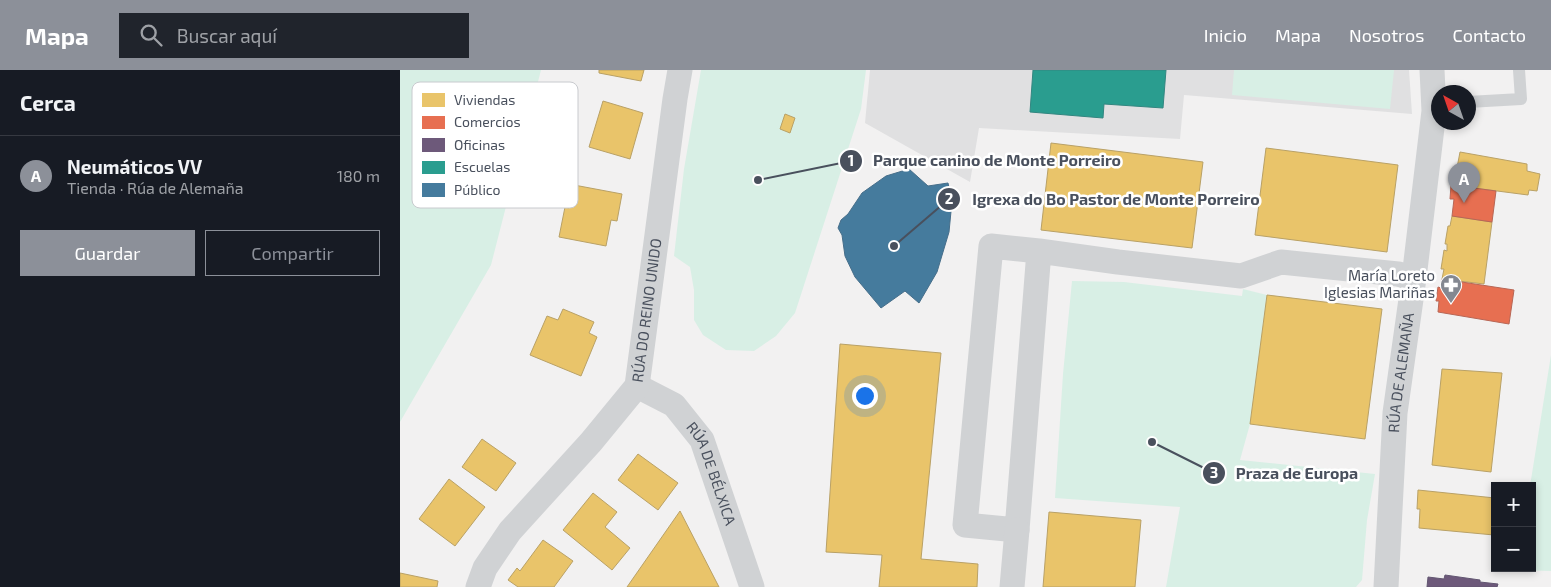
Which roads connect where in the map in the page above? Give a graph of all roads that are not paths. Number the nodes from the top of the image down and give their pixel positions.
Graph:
1 (680, 70) edge
2 (1432, 70) edge
3 (1520, 70) edge
4 (1433, 85) edge
5 (1476, 102) edge
6 (1433, 130) edge
7 (1039, 250) junction
8 (1414, 278) junction
9 (637, 386) junction
10 (1017, 530) junction
11 (478, 587) edge
12 (752, 587) edge
13 (1012, 587) edge
14 (1386, 587) edge

1 - 9 street, RÚA DO REINO UNIDO
2 - 4 street, RÚA DE ALEMAÑA
3 - 5 lane
6 - 8 street, RÚA DE ALEMAÑA
7 - 8 street
7 - 10 street
7 - 10 street
8 - 14 street, RÚA DE ALEMAÑA
9 - 11 street, RÚA DO REINO UNIDO
9 - 12 street, RÚA DE BÉLXICA
10 - 13 street

